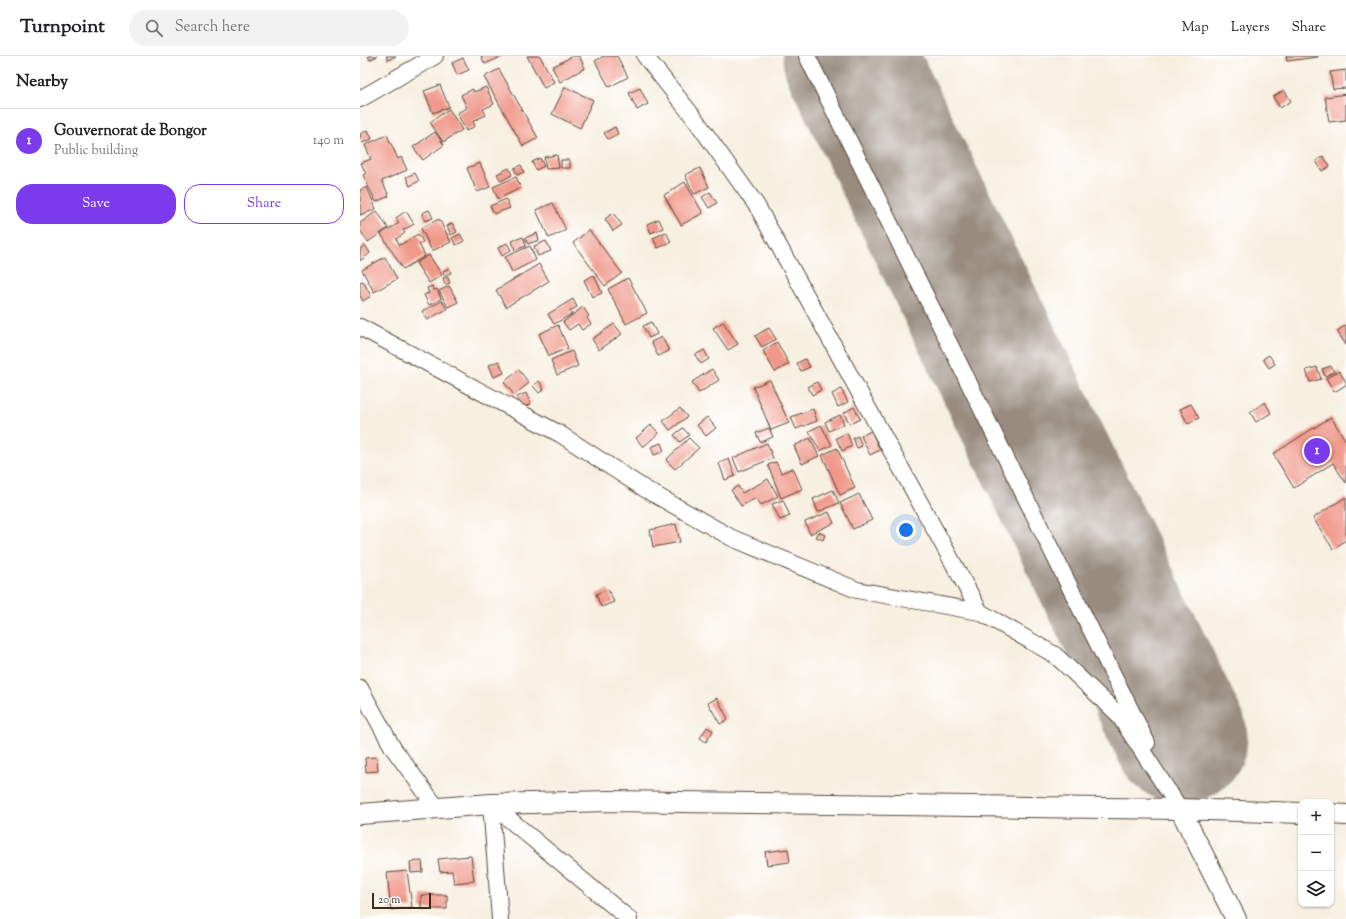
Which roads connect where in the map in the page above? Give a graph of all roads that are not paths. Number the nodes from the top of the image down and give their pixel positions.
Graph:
1 (435, 56) edge
2 (645, 56) edge
3 (807, 56) edge
4 (360, 99) edge
5 (360, 327) edge
6 (980, 612) junction
7 (360, 688) edge
8 (490, 804) junction
9 (437, 808) junction
10 (1180, 809) junction
11 (1298, 813) edge
12 (360, 814) edge
13 (1334, 814) edge
14 (1346, 815) edge
15 (500, 919) edge
16 (629, 919) edge
17 (1236, 919) edge

1 - 4 street
2 - 6 street
3 - 10 street
5 - 6 street
6 - 10 street
7 - 9 street
8 - 9 street
8 - 10 street
8 - 15 street
8 - 16 street
9 - 12 street
10 - 11 street
10 - 17 street
13 - 14 street

